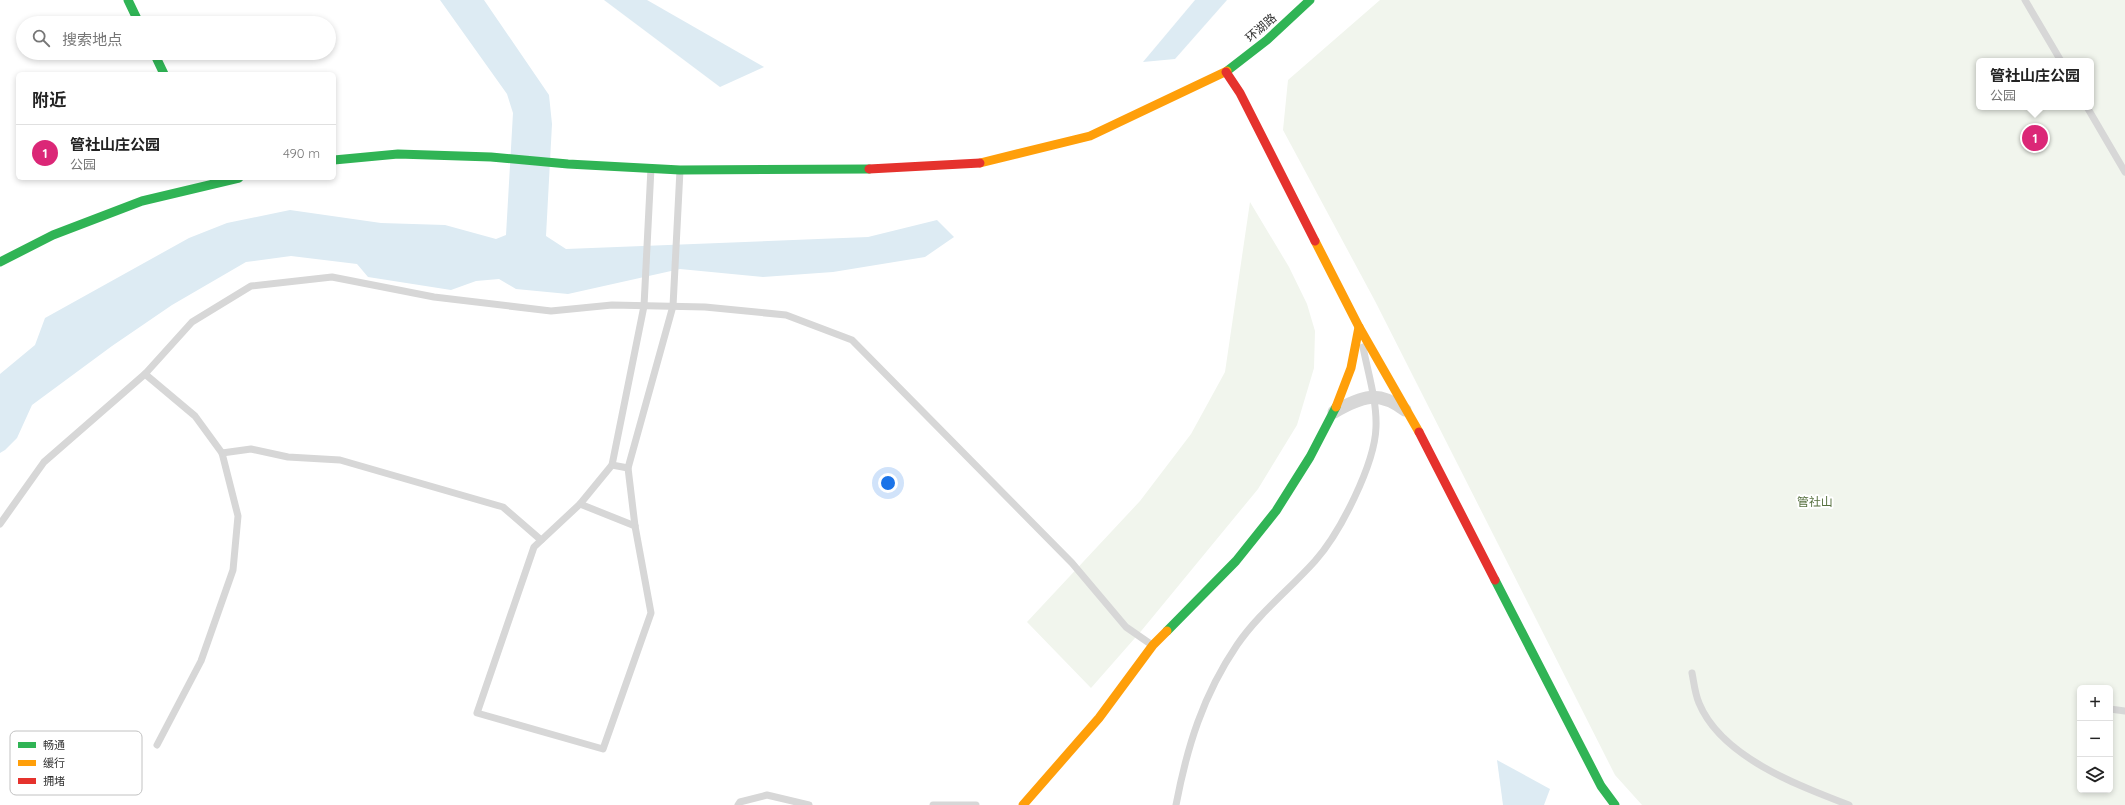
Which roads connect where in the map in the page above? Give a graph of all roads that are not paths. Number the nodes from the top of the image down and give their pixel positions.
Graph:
1 (128, 0) edge
2 (1310, 0) edge
3 (2025, 0) edge
4 (136, 16) edge
5 (2058, 58) edge
6 (157, 60) edge
7 (163, 72) edge
8 (1226, 72) junction
9 (2089, 110) edge
10 (336, 160) edge
11 (651, 168) junction
12 (680, 170) junction
13 (2125, 172) edge
14 (216, 180) edge
15 (0, 262) edge
16 (644, 306) junction
17 (673, 306) junction
18 (1359, 327) junction
19 (145, 374) junction
20 (1373, 396) junction
21 (1334, 412) junction
22 (1410, 414) junction
23 (222, 453) junction
24 (612, 465) junction
25 (628, 468) junction
26 (580, 504) junction
27 (0, 524) edge
28 (635, 526) junction
29 (541, 540) junction
30 (1153, 645) junction
31 (1692, 673) dead end
32 (2113, 709) edge
33 (2125, 711) edge
34 (157, 744) dead end
35 (738, 805) edge
36 (809, 805) edge
37 (934, 805) edge
38 (976, 805) edge
39 (1023, 805) edge
40 (1176, 805) edge
41 (1616, 805) edge
42 (1849, 805) edge

1 - 4 street
2 - 8 street, 环湖路
3 - 5 lane
6 - 7 street
8 - 12 street, 环湖路
8 - 18 street
9 - 13 lane
10 - 11 street, 环湖路
11 - 12 street, 环湖路
11 - 16 lane
12 - 17 lane
14 - 15 street
16 - 17 lane
16 - 19 lane
16 - 24 lane
17 - 25 lane
17 - 30 lane
18 - 20 lane
18 - 21 street
18 - 22 street
19 - 23 lane
19 - 27 lane
20 - 21 street
20 - 22 street
20 - 40 lane
21 - 30 street
22 - 41 street
23 - 29 lane
23 - 34 lane
24 - 25 lane
24 - 26 lane
25 - 28 lane
26 - 28 lane
26 - 29 lane
28 - 29 lane
30 - 39 street
31 - 42 lane
32 - 33 lane
35 - 36 lane
37 - 38 lane

